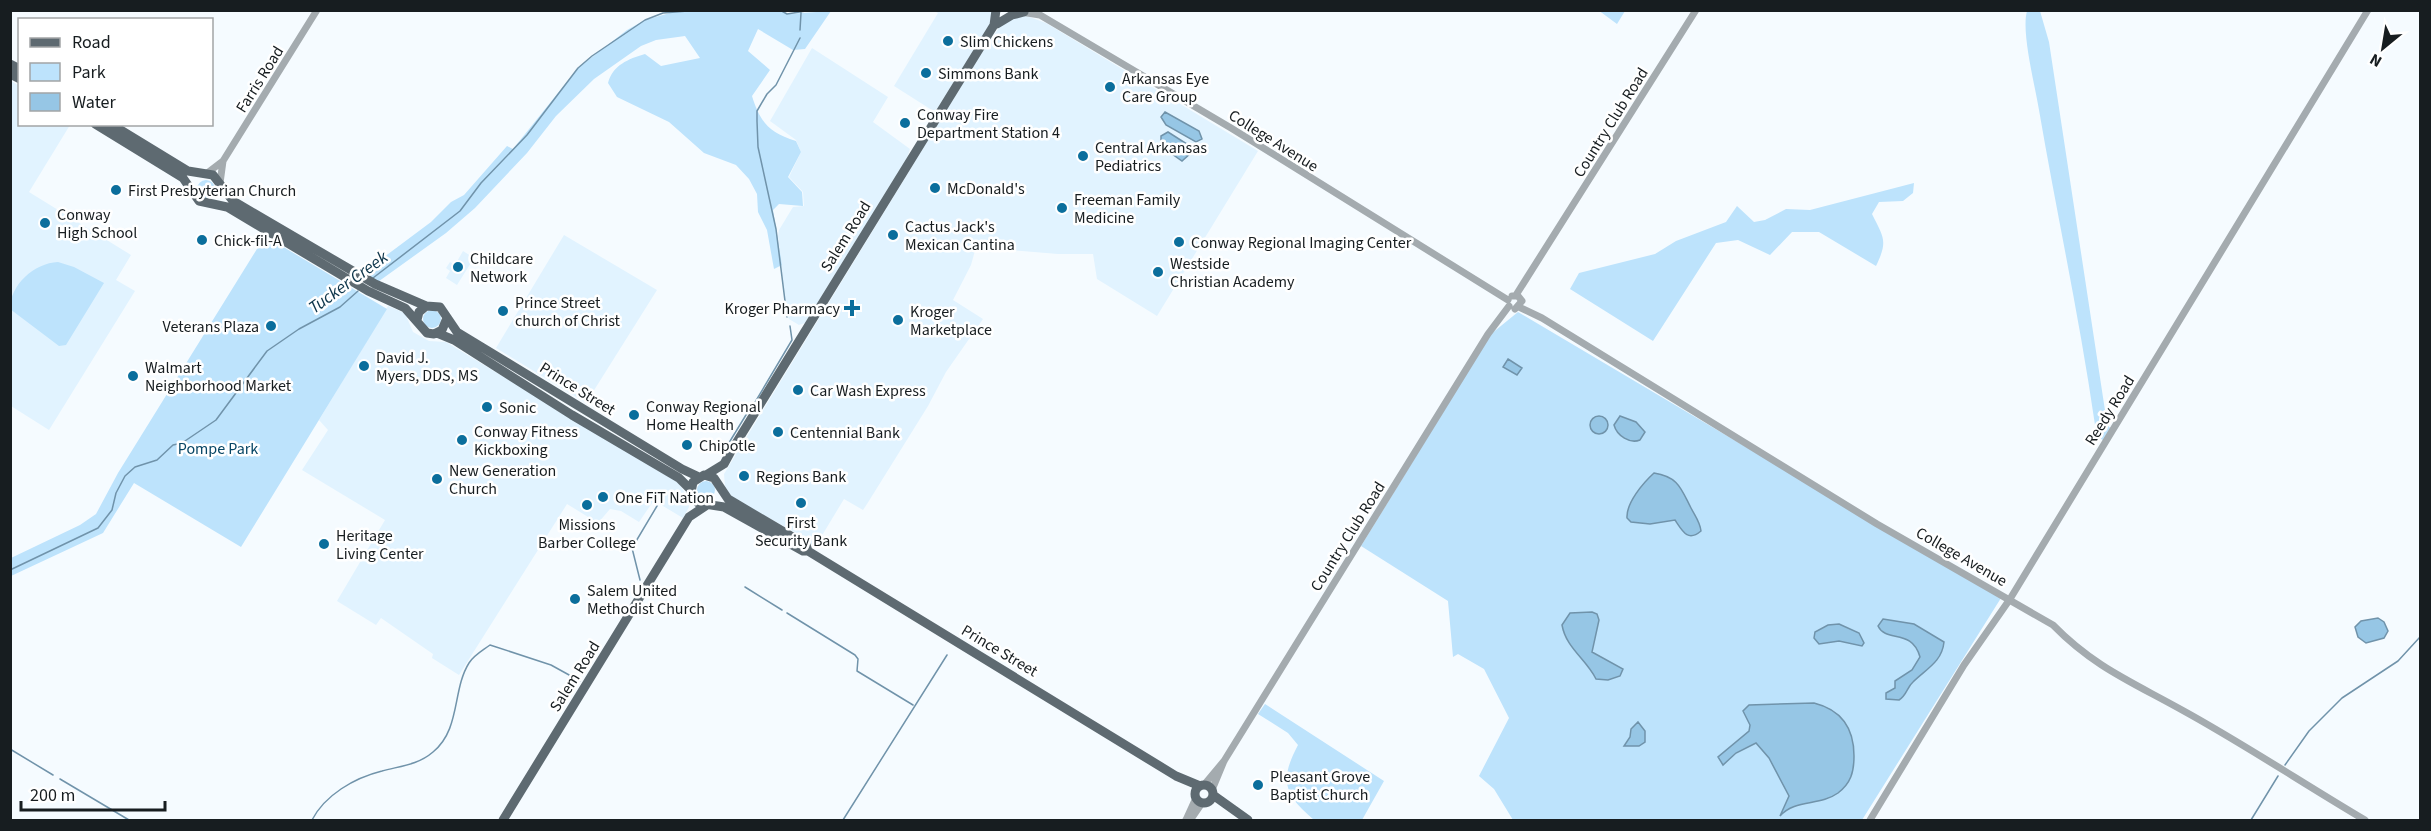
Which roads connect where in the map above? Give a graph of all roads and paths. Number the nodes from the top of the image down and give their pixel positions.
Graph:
1 (317, 10) edge
2 (996, 10) edge
3 (1011, 10) edge
4 (1695, 10) edge
5 (2368, 10) edge
6 (1020, 11) edge
7 (1038, 12) edge
8 (995, 25) junction
9 (98, 126) edge
10 (105, 126) edge
11 (114, 126) edge
12 (146, 145) junction
13 (223, 161) junction
14 (205, 174) junction
15 (220, 185) junction
16 (192, 190) junction
17 (211, 202) junction
18 (356, 278) junction
19 (372, 288) junction
20 (1515, 302) junction
21 (426, 306) junction
22 (447, 318) junction
23 (417, 320) junction
24 (437, 333) junction
25 (493, 366) junction
26 (519, 369) junction
27 (545, 399) junction
28 (580, 407) junction
29 (627, 448) junction
30 (659, 456) junction
31 (723, 464) junction
32 (703, 476) junction
33 (720, 486) junction
34 (692, 494) junction
35 (709, 505) junction
36 (689, 517) junction
37 (807, 548) junction
38 (2010, 599) junction
39 (1204, 794) junction
40 (503, 820) edge
41 (1186, 820) edge
42 (1248, 820) edge
43 (1870, 820) edge
44 (2365, 820) edge

1 - 13 street, Farris Road
2 - 8 main road, Salem Road
3 - 8 main road, Salem Road
4 - 20 street, Country Club Road
5 - 38 street, Reedy Road
6 - 7 street, College Avenue
6 - 8 main road
7 - 20 street, College Avenue
8 - 31 main road, Salem Road
9 - 16 main road
10 - 12 main road
11 - 12 main road
12 - 14 main road
13 - 14 street, Farris Road
13 - 15 street, Farris Road
14 - 15 main road
14 - 16 main road
15 - 17 main road
15 - 18 main road
16 - 17 main road
17 - 18 main road
18 - 19 main road
19 - 21 main road
19 - 23 main road
20 - 38 street, College Avenue
20 - 39 street, Country Club Road
21 - 22 main road
21 - 23 main road
22 - 24 main road
22 - 26 main road, Prince Street
23 - 24 main road
24 - 25 main road, Prince Street
25 - 26 main road
25 - 27 main road, Prince Street
26 - 28 main road, Prince Street
27 - 28 main road
27 - 29 main road, Prince Street
28 - 30 main road, Prince Street
29 - 30 main road
29 - 34 main road, Prince Street
30 - 32 main road, Prince Street
31 - 32 main road, Salem Road
31 - 33 main road, Salem Road
32 - 33 main road
32 - 34 main road
33 - 35 main road
33 - 37 main road, Prince Street
34 - 35 main road
34 - 36 main road, Salem Road
35 - 36 main road, Salem Road
35 - 37 main road, Prince Street
36 - 40 main road, Salem Road
37 - 39 main road, Prince Street
38 - 43 street, Reedy Road
38 - 44 street, College Avenue
39 - 41 street, Country Club Road
39 - 42 main road, Prince Street

